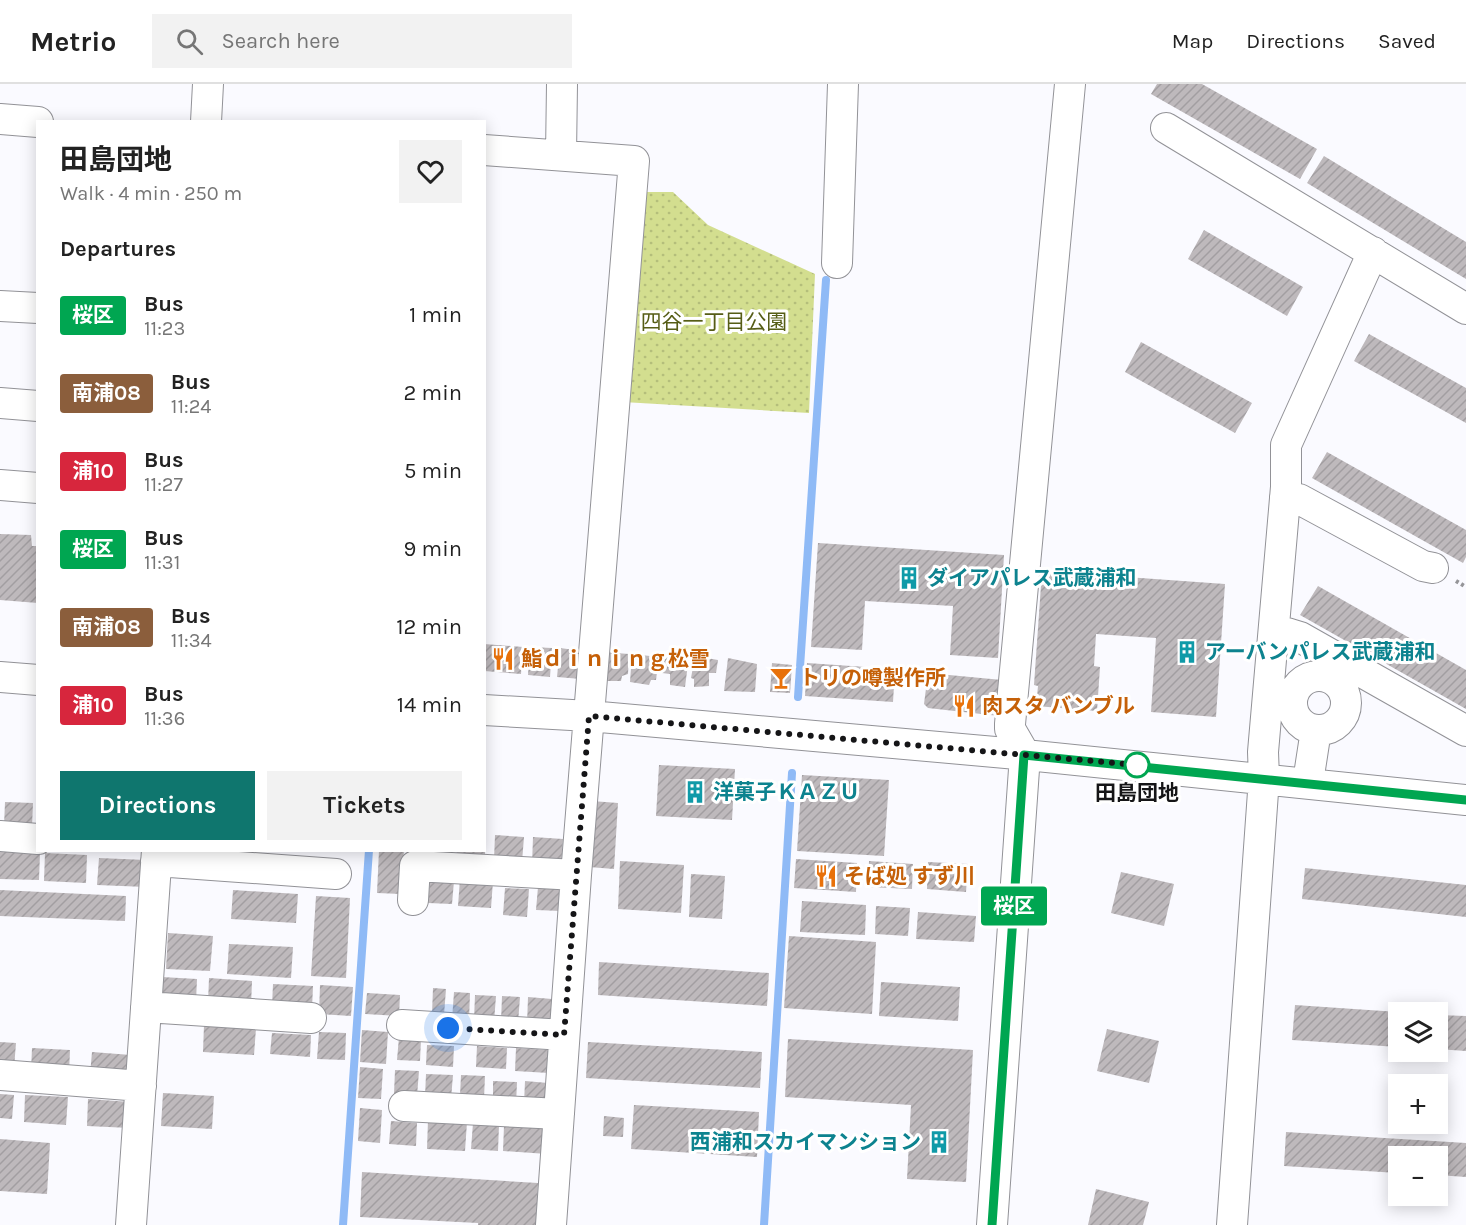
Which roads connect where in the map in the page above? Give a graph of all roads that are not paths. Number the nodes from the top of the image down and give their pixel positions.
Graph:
1 (208, 84) edge
2 (562, 84) edge
3 (843, 84) edge
4 (1071, 84) edge
5 (0, 119) edge
6 (206, 120) edge
7 (36, 122) edge
8 (1166, 128) dead end
9 (486, 150) edge
10 (561, 155) junction
11 (1373, 252) junction
12 (837, 263) dead end
13 (0, 306) edge
14 (36, 308) edge
15 (1466, 309) edge
16 (0, 403) edge
17 (36, 406) edge
18 (0, 485) edge
19 (36, 488) edge
20 (1285, 497) junction
21 (1433, 568) dead end
22 (1274, 634) junction
23 (0, 677) edge
24 (36, 680) edge
25 (486, 710) edge
26 (589, 716) junction
27 (1316, 730) dead end
28 (1466, 730) edge
29 (1024, 755) junction
30 (1264, 778) junction
31 (1308, 783) junction
32 (1466, 800) edge
33 (0, 836) edge
34 (36, 839) edge
35 (156, 856) edge
36 (336, 874) dead end
37 (576, 875) junction
38 (413, 900) dead end
39 (146, 1007) junction
40 (310, 1018) dead end
41 (402, 1025) dead end
42 (564, 1035) junction
43 (0, 1076) edge
44 (141, 1086) junction
45 (404, 1106) dead end
46 (559, 1114) junction
47 (131, 1225) edge
48 (551, 1225) edge
49 (992, 1225) edge
50 (1232, 1225) edge

1 - 6 street
2 - 10 street
3 - 12 street
4 - 29 street
5 - 7 street
8 - 11 street
9 - 10 street
10 - 26 street
11 - 15 street
11 - 20 street
13 - 14 street
16 - 17 street
18 - 19 street
20 - 21 street
20 - 22 street
22 - 28 street
22 - 30 street
23 - 24 street
25 - 26 street
26 - 29 street
26 - 37 street
27 - 31 street
29 - 30 street
29 - 49 street
30 - 31 street
30 - 50 street
31 - 32 street
33 - 34 street
35 - 36 street
35 - 39 street
37 - 38 street
37 - 42 street
39 - 40 street
39 - 44 street
41 - 42 street
42 - 46 street
43 - 44 street
44 - 47 street
45 - 46 street
46 - 48 street

